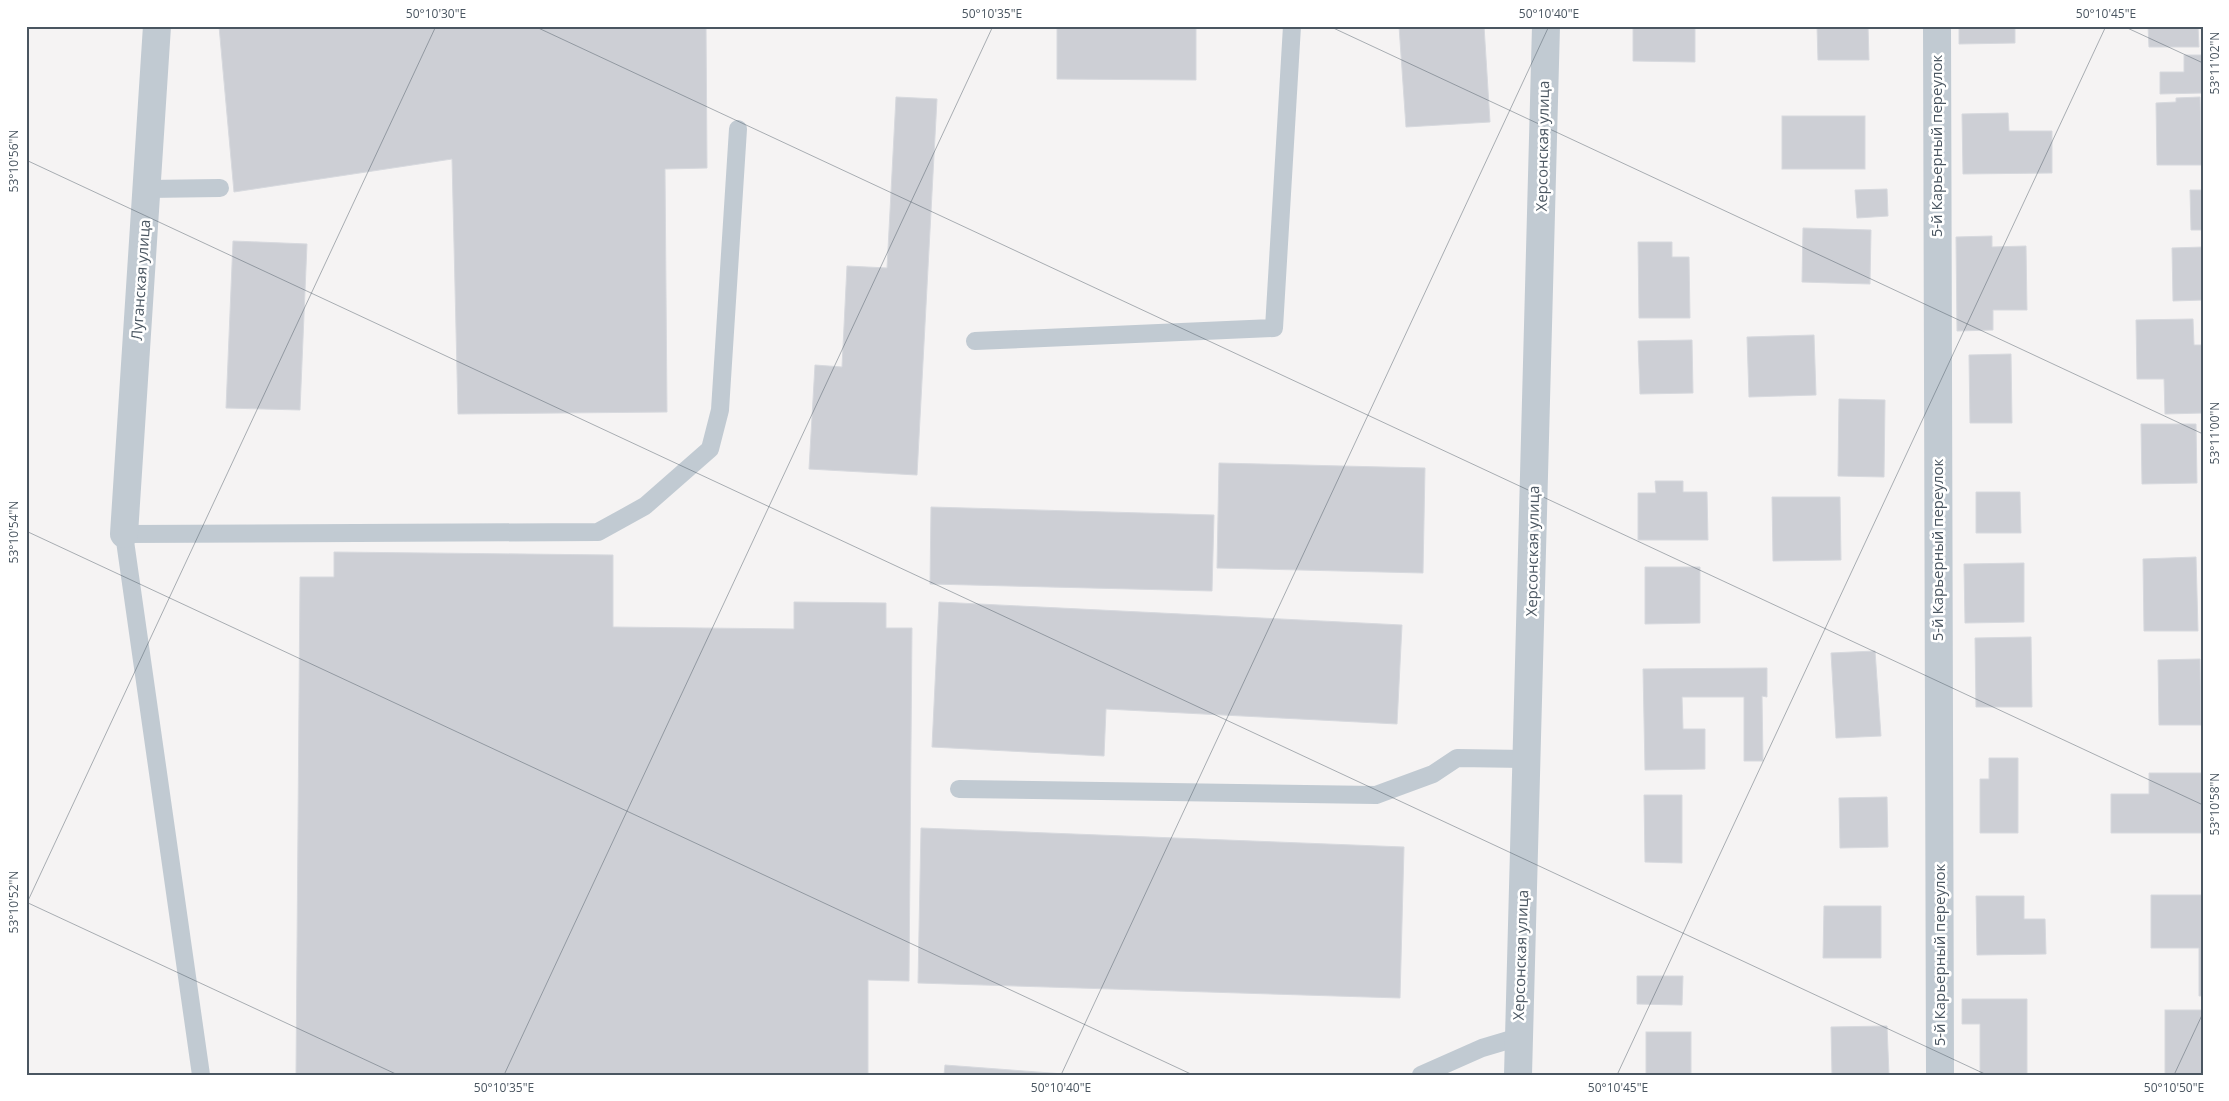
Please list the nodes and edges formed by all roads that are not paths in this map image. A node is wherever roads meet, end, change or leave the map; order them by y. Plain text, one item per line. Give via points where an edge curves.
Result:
1 (157, 26) edge
2 (1292, 26) edge
3 (1546, 26) edge
4 (1937, 26) edge
5 (738, 128) dead end
6 (220, 188) dead end
7 (147, 189) junction
8 (975, 341) dead end
9 (124, 534) junction
10 (1527, 759) junction
11 (959, 789) dead end
12 (1519, 1037) junction
13 (201, 1075) edge
14 (1421, 1075) edge
15 (1518, 1075) edge
16 (1940, 1075) edge

1 - 7 street, Луганская улица
2 - 8 lane via 1274,328
3 - 10 street, Херсонская улица
4 - 16 street, 5-й Карьерный переулок
5 - 9 lane via 720,410 710,449 645,506 598,532
6 - 7 lane
7 - 9 street, Луганская улица
9 - 13 lane
10 - 11 lane via 1458,758 1433,774 1376,795
10 - 12 street, Херсонская улица
12 - 14 lane via 1482,1048
12 - 15 street, Херсонская улица

